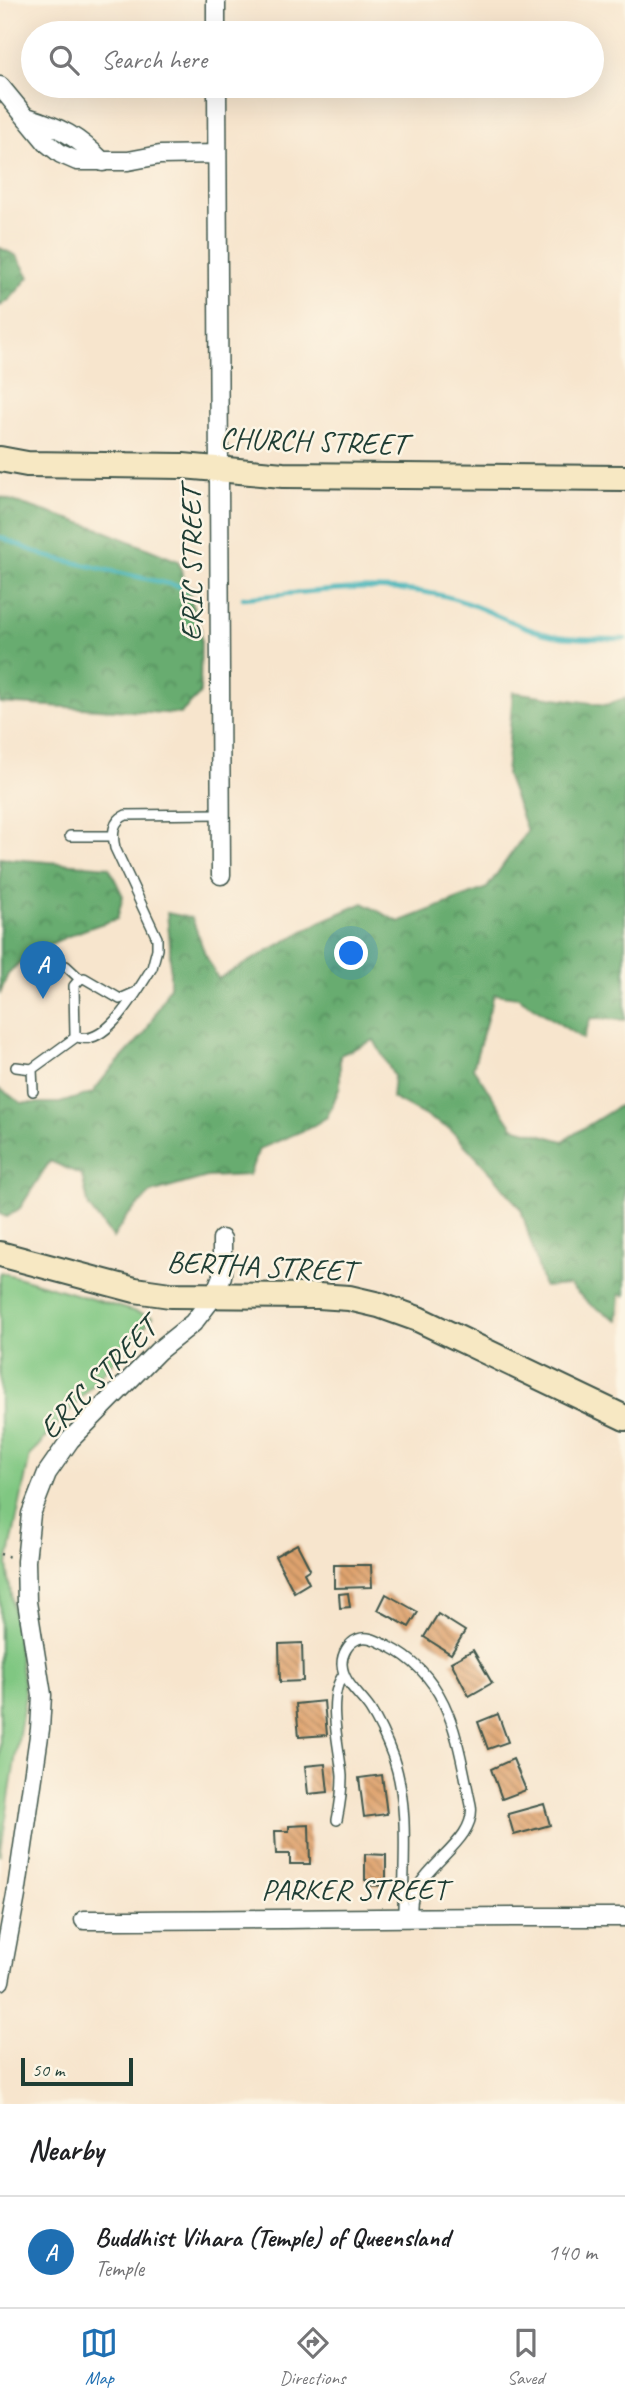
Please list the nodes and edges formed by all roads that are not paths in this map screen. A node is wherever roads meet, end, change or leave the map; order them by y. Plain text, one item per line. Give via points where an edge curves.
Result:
1 (216, 0) edge
2 (216, 21) edge
3 (0, 86) edge
4 (216, 98) edge
5 (217, 154) junction
6 (0, 459) edge
7 (219, 469) junction
8 (625, 478) edge
9 (220, 814) junction
10 (70, 836) dead end
11 (112, 836) junction
12 (221, 875) dead end
13 (51, 964) dead end
14 (80, 979) junction
15 (136, 992) junction
16 (76, 1037) junction
17 (16, 1067) dead end
18 (32, 1069) junction
19 (33, 1091) dead end
20 (222, 1239) dead end
21 (0, 1254) edge
22 (214, 1296) junction
23 (625, 1418) edge
24 (344, 1674) junction
25 (337, 1820) dead end
26 (408, 1916) junction
27 (625, 1917) edge
28 (84, 1920) dead end
29 (0, 1980) edge

1 - 2 street
3 - 5 street via 27,117 72,134 103,162
4 - 5 street, ERIC STREET
5 - 7 street, ERIC STREET
6 - 7 street, CHURCH STREET via 27,464
7 - 8 street, CHURCH STREET via 283,475
7 - 9 street, ERIC STREET
9 - 11 lane via 126,815 116,822
9 - 12 street, ERIC STREET
10 - 11 lane
11 - 15 lane via 157,938 152,968
13 - 14 lane via 65,966
14 - 15 lane via 120,999
14 - 16 lane via 74,986
15 - 16 lane via 100,1035 89,1040
16 - 18 lane
17 - 18 lane
18 - 19 lane
20 - 22 street, ERIC STREET via 222,1276
21 - 22 street, BERTHA STREET via 135,1290
22 - 23 street, BERTHA STREET via 318,1296 379,1305 418,1319
22 - 29 street, ERIC STREET via 192,1323 70,1440 47,1473 31,1514 27,1602 42,1695 40,1729
24 - 25 lane via 334,1698 342,1781
24 - 26 lane via 372,1712 398,1778
24 - 26 lane via 344,1653 354,1640 368,1637 394,1649 413,1661 436,1687 454,1733 471,1820 417,1889
26 - 27 street, PARKER STREET
26 - 28 street, PARKER STREET

